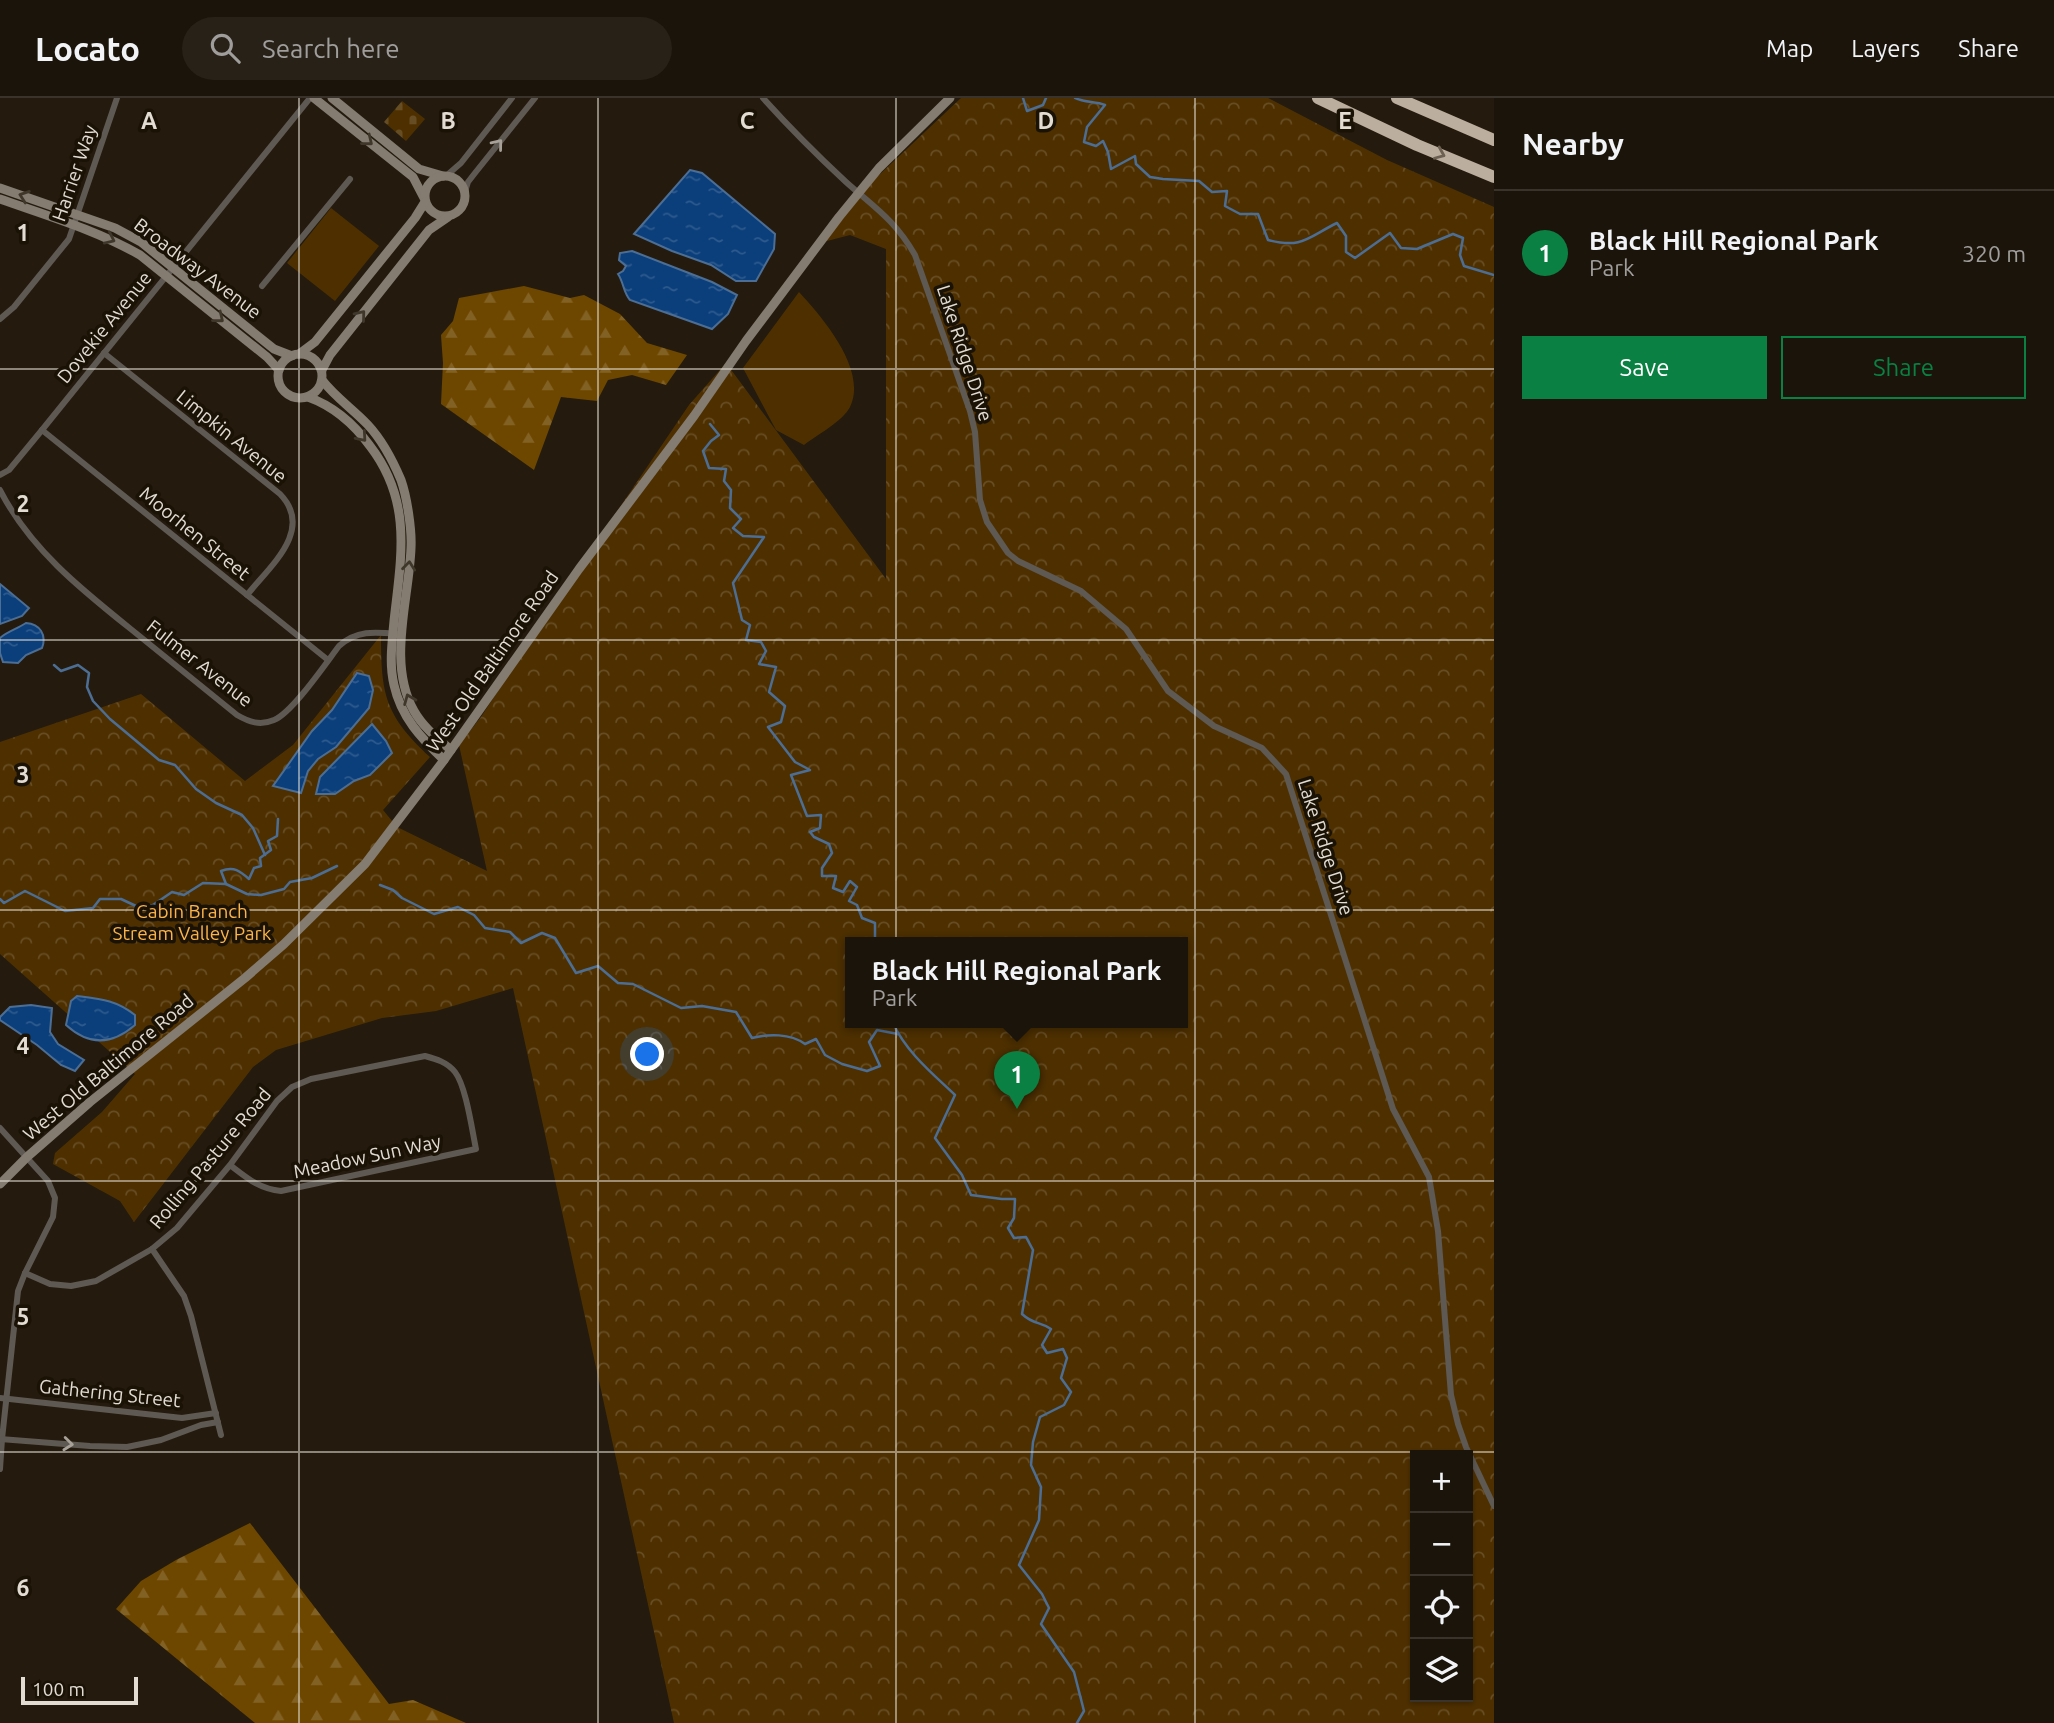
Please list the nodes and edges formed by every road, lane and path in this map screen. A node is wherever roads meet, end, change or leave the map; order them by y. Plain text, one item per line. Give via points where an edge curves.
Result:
1 (117, 98) edge
2 (312, 98) edge
3 (331, 98) edge
4 (512, 98) edge
5 (535, 98) edge
6 (763, 98) edge
7 (950, 98) edge
8 (1318, 98) edge
9 (1397, 98) edge
10 (1494, 140) edge
11 (445, 176) junction
12 (1494, 177) edge
13 (350, 179) dead end
14 (0, 188) edge
15 (465, 192) junction
16 (859, 192) junction
17 (0, 199) edge
18 (424, 200) junction
19 (448, 217) junction
20 (75, 219) junction
21 (173, 267) junction
22 (166, 276) junction
23 (262, 286) dead end
24 (0, 319) edge
25 (104, 352) junction
26 (296, 355) junction
27 (279, 370) junction
28 (322, 375) junction
29 (308, 397) junction
30 (42, 430) junction
31 (0, 475) edge
32 (0, 490) edge
33 (247, 595) junction
34 (398, 634) junction
35 (328, 660) junction
36 (451, 750) junction
37 (444, 760) junction
38 (0, 1128) edge
39 (475, 1149) joint
40 (27, 1157) junction
41 (230, 1165) junction
42 (0, 1184) edge
43 (152, 1249) junction
44 (25, 1273) junction
45 (3, 1398) edge
46 (216, 1413) junction
47 (218, 1422) junction
48 (222, 1435) dead end
49 (1, 1439) edge
50 (0, 1469) edge
51 (1494, 1506) edge

1 - 20 street, Harrier Way
2 -> 18 street via 413,177
2 - 21 street, Dovekie Avenue
3 - 11 street via 419,169
4 - 11 street via 461,163
15 -> 5 street via 468,182
6 - 16 street, Lake Ridge Drive
7 - 16 street, West Old Baltimore Road
8 -> 12 highway
9 - 10 highway
11 - 15 street via 458,181
11 - 18 street via 431,181
13 - 23 street
20 -> 14 street, Broadway Avenue
15 - 19 street via 462,208
16 - 36 street, West Old Baltimore Road via 579,569
16 - 51 street, Lake Ridge Drive via 905,237 920,265 970,411 980,499 1000,543 1018,561 1081,591 1126,629 1168,691 1214,726 1262,748 1286,775 1392,1109 1429,1177 1438,1231 1451,1395 1466,1447
17 - 20 street, Broadway Avenue
18 - 19 street via 431,212
18 - 26 street via 415,218 315,342
28 -> 19 street via 324,363 429,230
20 - 21 street, Broadway Avenue via 115,228
20 -> 22 street, Broadway Avenue via 140,255
20 - 24 street, Harrier Way via 69,239
21 - 22 street, Dovekie Avenue
21 - 26 street, Broadway Avenue via 274,349
22 - 25 street, Dovekie Avenue
22 -> 27 street, Broadway Avenue
25 - 30 street, Dovekie Avenue
25 - 33 street, Limpkin Avenue via 290,506 294,521 290,541
26 - 27 street via 286,359
26 - 28 street via 316,361
27 - 29 street via 282,389 295,397
28 - 29 street
34 -> 28 street via 412,546 401,481 369,426 334,395
29 -> 34 street via 326,404 361,435 390,478 402,541
30 - 31 street, Dovekie Avenue
30 - 33 street, Moorhen Street
32 - 35 street, Fulmer Avenue via 20,523 58,567 248,721 275,720
33 - 35 street, Moorhen Street
34 - 35 street, Fulmer Avenue via 356,634
36 -> 34 street via 420,720 409,700
34 - 37 street via 391,674 400,704 419,736
36 - 37 street, West Old Baltimore Road
37 - 40 street, West Old Baltimore Road via 365,864 284,944
38 - 40 street
39 - 41 street, Meadow Sun Way via 281,1191 255,1184
39 - 41 street, Rolling Pasture Road via 462,1084 438,1059 425,1056 292,1087
40 - 42 street, West Old Baltimore Road
40 - 44 street via 48,1181 55,1199 53,1217
41 - 43 street, Rolling Pasture Road via 177,1228
43 - 44 street, Rolling Pasture Road via 96,1281 71,1286 50,1284
43 - 46 street, Rolling Pasture Road via 184,1296
44 - 45 street via 18,1292
45 - 46 street, Gathering Street via 182,1418
45 - 49 street
46 - 47 street, Rolling Pasture Road
47 - 48 street, Rolling Pasture Road
49 -> 47 street, Gathering Street via 127,1447
49 - 50 street

